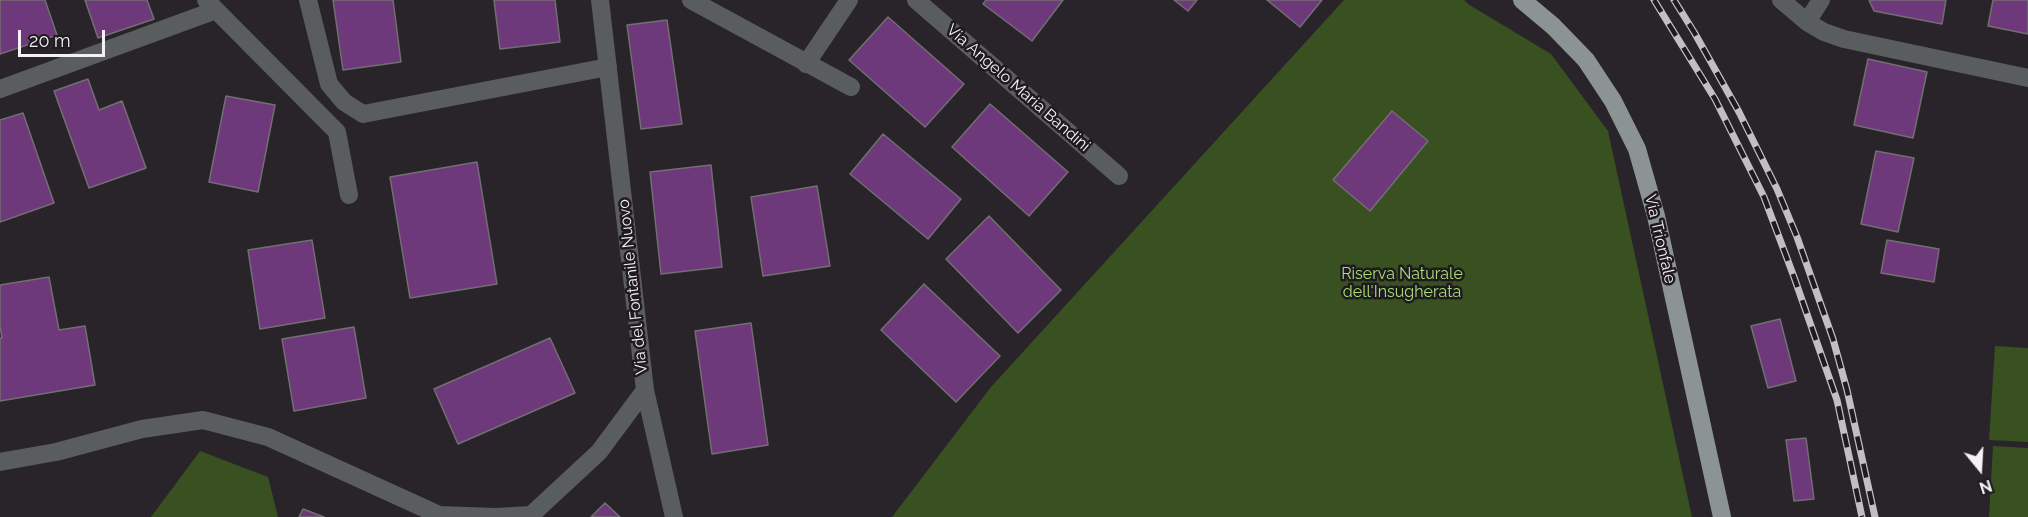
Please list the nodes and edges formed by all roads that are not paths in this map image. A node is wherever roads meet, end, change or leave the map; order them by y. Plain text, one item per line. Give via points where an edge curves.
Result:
1 (308, 0) edge
2 (600, 0) edge
3 (692, 0) edge
4 (849, 0) edge
5 (916, 0) edge
6 (1522, 0) edge
7 (1781, 0) edge
8 (1821, 0) edge
9 (212, 5) edge
10 (1807, 22) junction
11 (806, 64) junction
12 (608, 67) junction
13 (2028, 78) edge
14 (851, 87) dead end
15 (0, 89) edge
16 (1119, 176) dead end
17 (349, 195) dead end
18 (645, 390) junction
19 (0, 462) edge
20 (530, 516) edge
21 (674, 517) edge
22 (1722, 517) edge

1 - 12 street via 329,84 344,102 363,114
2 - 12 street, Via del Fontanile Nuovo
3 - 11 street
4 - 11 street
5 - 16 street, Via Angelo Maria Bandini
6 - 22 main road, Via Trionfale via 1586,60 1613,101 1637,150 1654,208
7 - 10 street
8 - 10 street
9 - 15 street
9 - 17 street via 337,132
10 - 13 street via 1844,39
11 - 14 street
12 - 18 street, Via del Fontanile Nuovo
18 - 20 street, Via del Fontanile Nuovo via 599,452
18 - 21 street
19 - 20 street, Via del Fontanile Nuovo via 142,429 203,420 268,437 439,515

